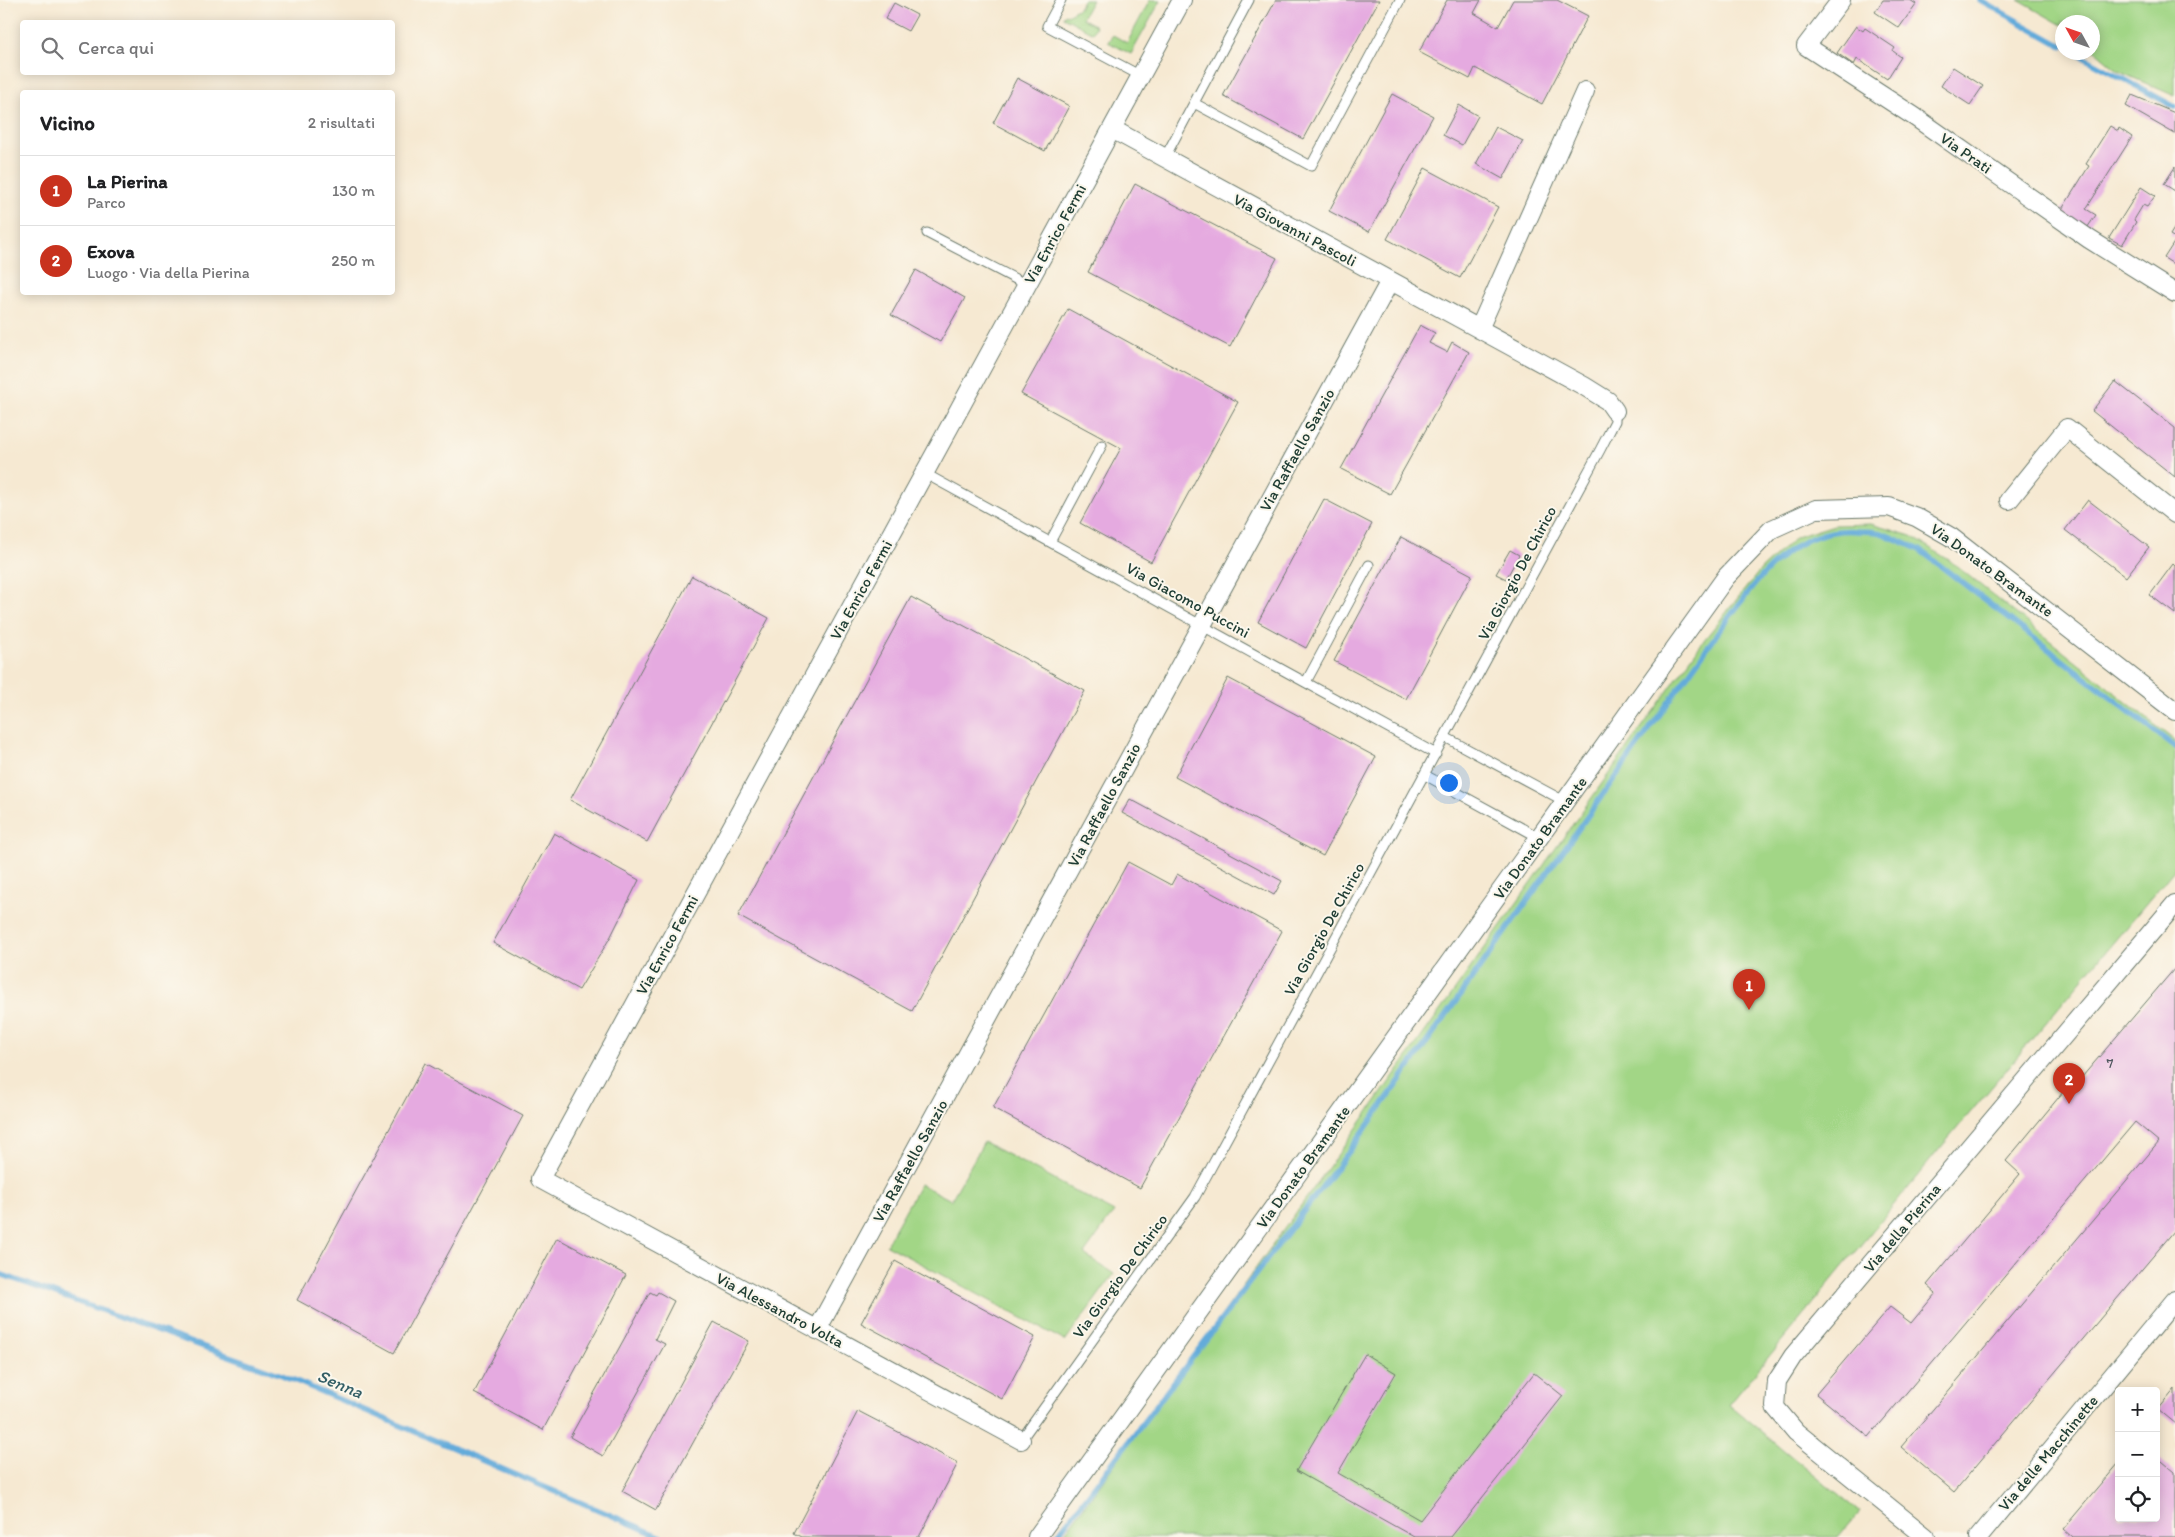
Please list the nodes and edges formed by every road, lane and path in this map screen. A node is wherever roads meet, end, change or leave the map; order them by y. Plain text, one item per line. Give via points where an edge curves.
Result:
1 (1061, 0) edge
2 (1182, 0) edge
3 (1249, 0) edge
4 (1400, 0) edge
5 (1841, 0) edge
6 (1141, 76) junction
7 (1585, 91) dead end
8 (1194, 103) junction
9 (1112, 130) junction
10 (1164, 159) junction
11 (927, 233) dead end
12 (1390, 281) junction
13 (1027, 285) junction
14 (2175, 293) edge
15 (1479, 329) junction
16 (1615, 411) joint
17 (1102, 445) dead end
18 (924, 473) junction
19 (2009, 500) dead end
20 (2175, 514) edge
21 (1050, 542) junction
22 (1369, 565) dead end
23 (1201, 625) junction
24 (1306, 682) junction
25 (2175, 711) edge
26 (1446, 737) junction
27 (1436, 754) junction
28 (1425, 775) junction
29 (1566, 802) junction
30 (1540, 838) junction
31 (2175, 904) edge
32 (540, 1179) joint
33 (2175, 1300) edge
34 (817, 1330) junction
35 (1021, 1440) joint
36 (1037, 1537) edge
37 (1926, 1537) edge
38 (1979, 1537) edge

1 - 6 lane via 1047,26
2 - 6 street, Via Enrico Fermi
3 - 8 lane
4 - 8 lane via 1311,166
5 - 14 street, Via Prati via 1806,46 1915,117 2089,239
6 - 9 street, Via Enrico Fermi
7 - 15 street
8 - 10 lane
9 - 10 street, Via Giovanni Pascoli
9 - 13 street, Via Enrico Fermi
10 - 12 street, Via Giovanni Pascoli
11 - 13 lane
12 - 15 street, Via Giovanni Pascoli
12 - 23 street, Via Raffaello Sanzio
13 - 18 street, Via Enrico Fermi
15 - 16 street, Via Giovanni Pascoli via 1584,386 1608,402
16 - 26 lane, Via Giorgio De Chirico via 1615,421
17 - 21 lane
18 - 21 lane, Via Giacomo Puccini
18 - 32 street, Via Enrico Fermi
19 - 20 street via 2067,428
21 - 23 lane, Via Giacomo Puccini
22 - 24 lane
23 - 24 lane, Via Giacomo Puccini
23 - 34 street, Via Raffaello Sanzio
24 - 27 lane, Via Giacomo Puccini
25 - 29 street, Via Donato Bramante via 1951,537 1916,517 1889,507 1816,509 1772,529 1726,577
26 - 27 lane, Via Giorgio De Chirico
26 - 29 lane
27 - 28 lane, Via Giorgio De Chirico
28 - 30 lane
28 - 35 lane, Via Giorgio De Chirico via 1195,1197
29 - 30 street, Via Donato Bramante
30 - 36 street, Via Donato Bramante
31 - 37 street, Via della Pierina via 1793,1356 1778,1380 1775,1407 1796,1432
32 - 34 street, Via Alessandro Volta
33 - 38 street, Via delle Macchinette
34 - 35 street, Via Alessandro Volta

